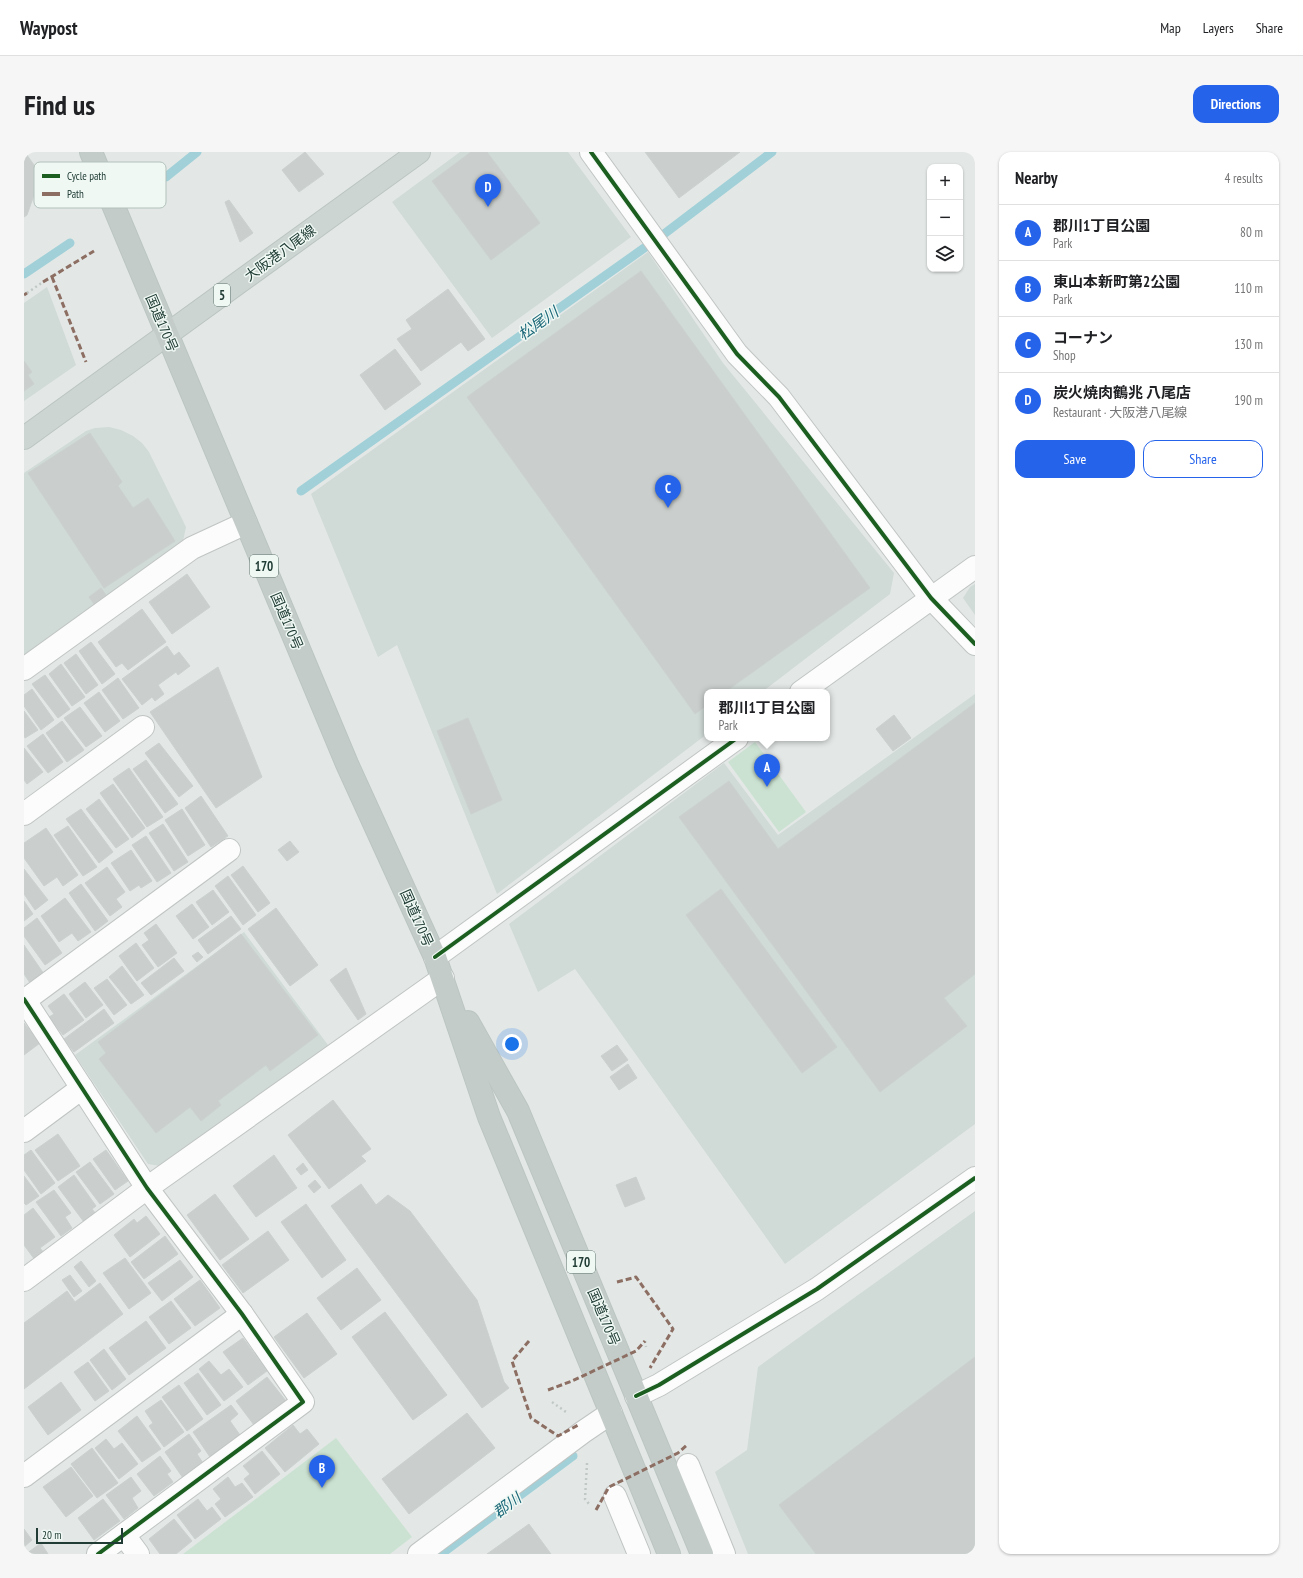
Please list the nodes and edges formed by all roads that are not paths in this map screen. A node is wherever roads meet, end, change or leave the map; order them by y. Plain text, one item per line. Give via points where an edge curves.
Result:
1 (91, 152) edge
2 (418, 152) edge
3 (590, 152) edge
4 (95, 162) edge
5 (114, 208) edge
6 (167, 335) junction
7 (24, 438) edge
8 (246, 523) junction
9 (975, 567) edge
10 (931, 598) junction
11 (975, 644) edge
12 (24, 669) edge
13 (805, 689) edge
14 (143, 727) dead end
15 (733, 741) edge
16 (24, 814) edge
17 (229, 850) dead end
18 (434, 957) junction
19 (442, 978) junction
20 (24, 1000) edge
21 (82, 1088) junction
22 (24, 1131) edge
23 (975, 1178) edge
24 (147, 1188) junction
25 (24, 1280) edge
26 (242, 1314) junction
27 (636, 1396) junction
28 (611, 1413) junction
29 (688, 1465) dead end
30 (24, 1476) edge
31 (615, 1496) dead end
32 (124, 1535) junction
33 (98, 1554) edge
34 (138, 1554) edge
35 (419, 1554) edge
36 (638, 1554) edge
37 (669, 1554) edge
38 (702, 1554) edge
39 (724, 1554) edge

1 - 4 highway, 国道170号 / 170
2 - 6 main road, 大阪港八尾線 / 5
3 - 10 street via 737,354 779,397
5 - 6 highway, 国道170号 / 170
6 - 7 main road, 大阪港八尾線 / 5
6 - 8 highway, 国道170号 / 170
8 - 12 street via 192,548
8 - 18 highway, 国道170号 / 170 via 347,764
9 - 10 street
10 - 11 street
10 - 13 street
14 - 16 street
15 - 18 street
17 - 20 street
18 - 19 highway, 国道170号 / 170
19 - 24 street
19 - 27 highway, 国道170号 / 170 via 518,1111
19 - 28 highway, 国道170号 / 170 via 489,1116
20 - 21 street
21 - 22 street
21 - 24 street
23 - 27 street via 817,1289 660,1385
24 - 25 street
24 - 26 street
26 - 30 street
26 - 32 street via 303,1402
27 - 38 highway, 国道170号 / 170
28 - 35 street
28 - 37 highway, 国道170号 / 170
29 - 39 street
31 - 36 street
32 - 33 street
32 - 34 street

